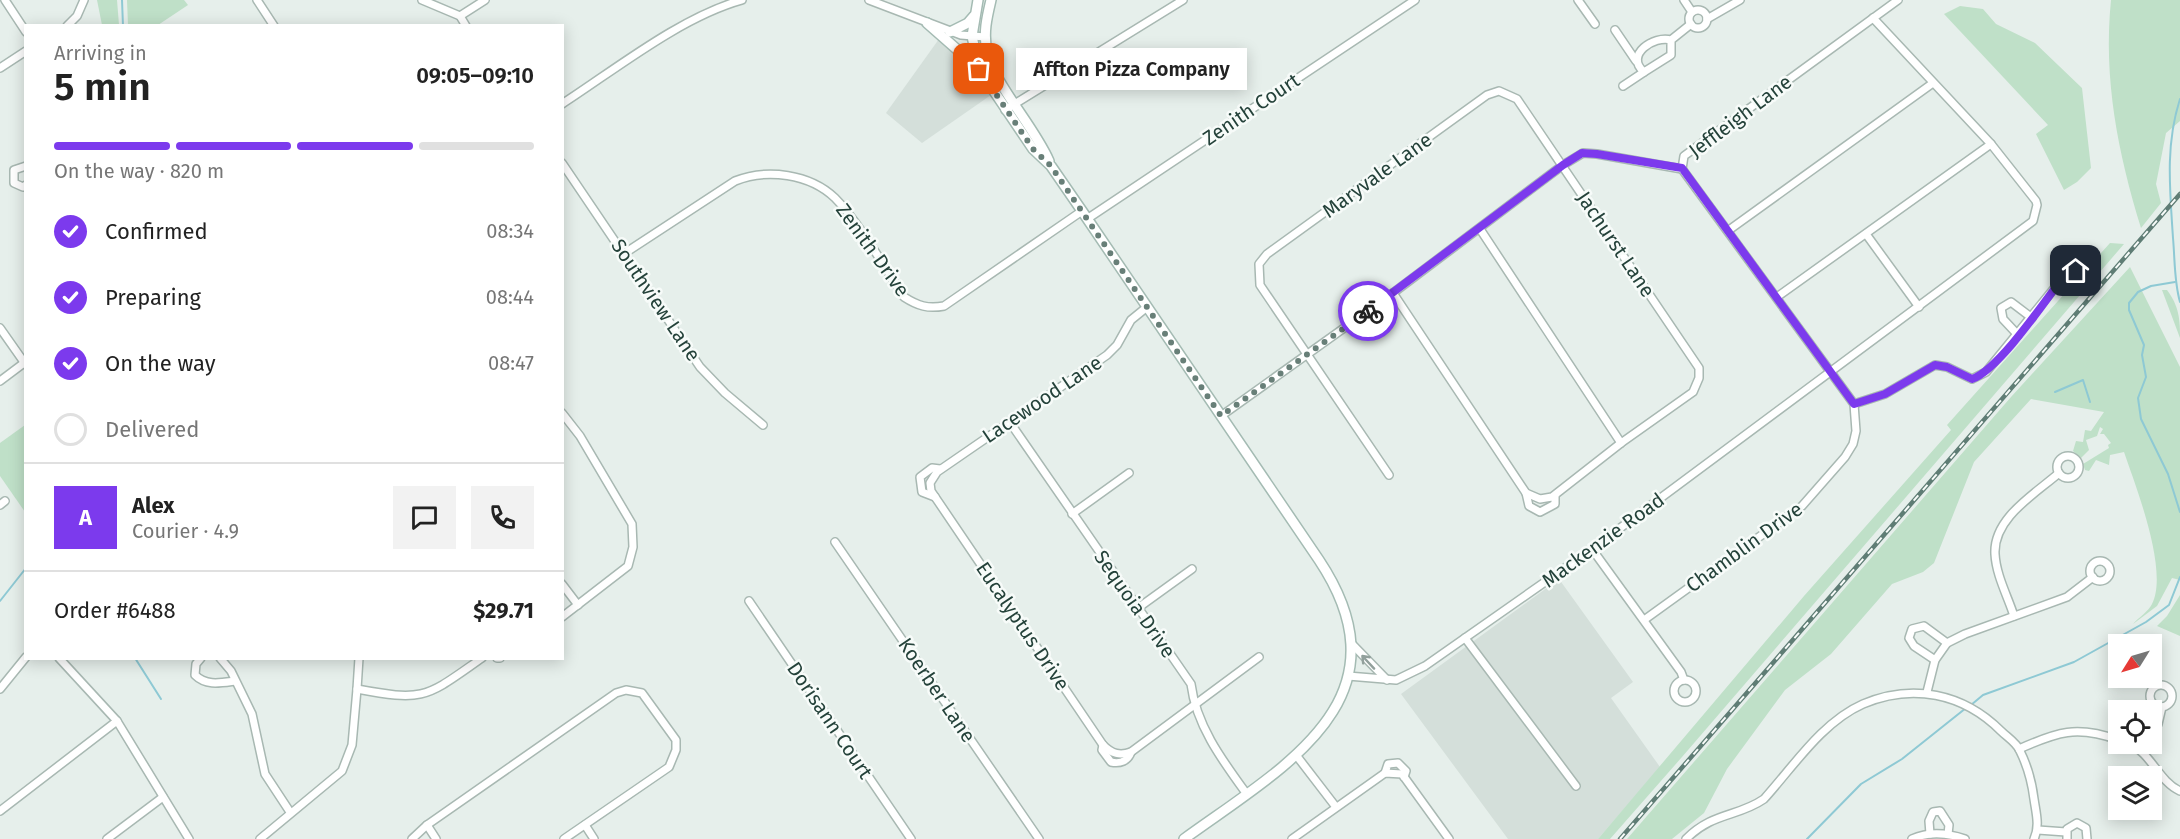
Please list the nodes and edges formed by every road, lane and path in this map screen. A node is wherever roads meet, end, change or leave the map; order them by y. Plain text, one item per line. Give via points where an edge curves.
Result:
1 (5, 0) edge
2 (84, 0) edge
3 (257, 0) edge
4 (422, 0) edge
5 (484, 0) edge
6 (742, 0) edge
7 (869, 0) edge
8 (978, 0) edge
9 (991, 0) edge
10 (1183, 0) edge
11 (1415, 0) edge
12 (1578, 0) edge
13 (1684, 0) edge
14 (1740, 0) edge
15 (1898, 0) edge
16 (1692, 12) junction
17 (460, 16) junction
18 (974, 16) junction
19 (1873, 18) junction
20 (1707, 19) junction
21 (927, 22) junction
22 (69, 24) edge
23 (273, 24) edge
24 (465, 24) edge
25 (1595, 24) dead end
26 (1691, 24) junction
27 (24, 29) edge
28 (1615, 30) dead end
29 (950, 32) junction
30 (972, 36) junction
31 (985, 37) junction
32 (1671, 40) junction
33 (24, 52) edge
34 (1636, 61) junction
35 (0, 68) edge
36 (979, 69) junction
37 (1644, 72) junction
38 (1933, 83) junction
39 (1623, 86) dead end
40 (1499, 91) joint
41 (564, 103) edge
42 (1016, 104) junction
43 (1005, 110) junction
44 (1991, 144) junction
45 (1563, 165) junction
46 (564, 166) edge
47 (1051, 166) junction
48 (24, 167) edge
49 (1682, 168) junction
50 (24, 186) edge
51 (1085, 215) junction
52 (1480, 229) junction
53 (1729, 230) junction
54 (1866, 234) junction
55 (625, 253) junction
56 (2061, 280) dead end
57 (1394, 293) junction
58 (1777, 297) junction
59 (1147, 307) junction
60 (1918, 307) junction
61 (2032, 318) junction
62 (0, 328) edge
63 (2018, 335) junction
64 (1308, 354) junction
65 (24, 363) edge
66 (24, 365) edge
67 (1831, 372) junction
68 (0, 381) edge
69 (1854, 404) junction
70 (564, 416) edge
71 (1221, 416) junction
72 (1009, 421) junction
73 (764, 425) dead end
74 (1621, 443) junction
75 (940, 469) junction
76 (1129, 472) dead end
77 (2059, 473) dead end
78 (1389, 475) dead end
79 (930, 483) joint
80 (1526, 493) junction
81 (1554, 496) junction
82 (934, 497) junction
83 (1072, 514) junction
84 (835, 542) dead end
85 (1592, 549) junction
86 (1192, 569) dead end
87 (2093, 577) dead end
88 (564, 587) edge
89 (749, 602) dead end
90 (578, 605) junction
91 (1138, 608) junction
92 (564, 615) edge
93 (2014, 616) junction
94 (1644, 620) junction
95 (1465, 639) junction
96 (1351, 643) junction
97 (1947, 644) junction
98 (1259, 657) dead end
99 (24, 659) edge
100 (61, 660) edge
101 (199, 660) edge
102 (222, 660) edge
103 (359, 660) edge
104 (479, 660) edge
105 (1935, 660) junction
106 (1348, 676) junction
107 (1387, 680) junction
108 (1684, 680) dead end
109 (235, 681) dead end
110 (357, 688) junction
111 (0, 689) edge
112 (1927, 692) junction
113 (1194, 706) junction
114 (117, 721) junction
115 (2108, 736) edge
116 (1103, 745) junction
117 (2019, 748) junction
118 (1131, 752) junction
119 (2145, 754) edge
120 (1296, 755) junction
121 (1576, 786) dead end
122 (2180, 791) edge
123 (1246, 793) junction
124 (163, 797) junction
125 (1336, 807) junction
126 (0, 811) edge
127 (290, 812) junction
128 (427, 825) junction
129 (585, 825) junction
130 (2038, 830) junction
131 (1930, 834) junction
132 (1948, 834) junction
133 (2067, 836) edge
134 (107, 839) edge
135 (189, 839) edge
136 (260, 839) edge
137 (412, 839) edge
138 (436, 839) edge
139 (564, 839) edge
140 (594, 839) edge
141 (910, 839) edge
142 (1039, 839) edge
143 (1184, 839) edge
144 (1292, 839) edge
145 (1449, 839) edge
146 (1686, 839) edge
147 (1912, 839) edge
148 (1965, 839) edge
149 (2034, 839) edge
150 (2086, 839) edge

1 - 27 street
2 - 22 street via 78,16
3 - 23 street
4 - 17 street
5 - 17 street
6 - 41 street via 688,23
7 - 21 street
8 - 18 main road
9 - 31 main road
10 - 42 street
11 - 51 street, Zenith Court
12 - 25 street
13 - 16 street
14 - 20 street
15 - 19 street, Jeffleigh Lane
16 - 20 street via 1701,10
16 - 26 street
17 - 24 street
18 - 29 main road
18 - 30 main road
19 - 38 street
19 - 49 street, Jeffleigh Lane via 1684,156
20 - 26 street via 1702,27
21 - 29 street
21 - 36 main road
26 - 32 street
28 - 34 street
29 - 30 street
30 - 31 street
30 - 36 main road
31 - 42 main road via 991,64
32 - 34 street via 1657,39 1638,52
32 - 37 street via 1671,56
33 - 35 street
34 - 37 street
36 - 43 main road
37 - 39 street
38 - 44 street
38 - 53 street
40 - 45 street, Jachurst Lane via 1517,99
40 - 64 street, Maryvale Lane via 1487,95 1267,254 1259,264 1260,285
42 - 43 street
42 - 47 main road
43 - 47 main road via 1033,149
44 - 54 street
44 - 60 street, Mackenzie Road via 2036,201 2033,221
45 - 49 street, Jeffleigh Lane via 1582,153
45 - 52 street, Jeffleigh Lane
45 - 74 street, Jachurst Lane via 1699,368 1693,392
46 - 55 street, Southview Lane
47 - 51 main road
48 - 50 street via 14,170 12,176 14,183
49 - 53 street
51 - 55 street, Zenith Drive via 944,306 935,308 921,307 904,297 833,196 791,176 750,175
51 - 59 main road
52 - 57 street, Jeffleigh Lane
52 - 74 street
53 - 58 street
54 - 58 street
54 - 60 street
55 - 73 street, Southview Lane via 700,367
56 - 61 street
57 - 64 street, Jeffleigh Lane
57 - 80 street
58 - 67 street
59 - 71 main road
59 - 72 street, Lacewood Lane via 1131,320 1114,350
60 - 67 street, Mackenzie Road
61 - 63 street
61 - 63 street via 2011,302 2001,308 2003,319
62 - 65 street
63 - 69 street via 1986,372 1972,379 1935,365 1885,394
64 - 71 street, Jeffleigh Lane
64 - 78 street
66 - 68 street
67 - 69 street
67 - 85 street, Mackenzie Road
69 - 94 street, Chamblin Drive via 1853,444 1802,506
70 - 90 street via 580,436 632,524 633,547 628,566
71 - 96 main road via 1335,585
72 - 75 street, Lacewood Lane
72 - 83 street, Sequoia Drive
74 - 81 street
75 - 79 street, Lacewood Lane
75 - 82 street, Eucalyptus Drive via 932,468 920,477 922,492
76 - 83 street
77 - 93 street via 2008,517 1997,536 1997,564
79 - 82 street, Eucalyptus Drive
80 - 81 street via 1540,500
80 - 81 street via 1528,506 1540,512 1555,504
82 - 116 street, Eucalyptus Drive
83 - 91 street, Sequoia Drive
84 - 142 street, Koerber Lane
85 - 94 street
85 - 95 street, Mackenzie Road
86 - 91 street
87 - 93 street via 2067,597
88 - 90 street
89 - 141 street, Dorisann Court
90 - 92 street
91 - 113 street, Sequoia Drive via 1191,684
93 - 97 street
94 - 108 street
95 - 107 street, Mackenzie Road via 1410,675
95 - 121 street
96 - 106 main road
107 -> 96 street
97 - 105 street
97 - 105 street via 1924,626 1912,629 1909,638 1914,646
98 - 113 street
99 - 111 street
100 - 114 street
101 - 109 street via 195,675 200,680
102 - 127 street via 252,714 265,774
103 - 110 street
104 - 110 street via 435,691 412,697
105 - 112 street
106 - 107 street, Mackenzie Road
106 - 120 main road via 1327,724
110 - 127 street via 352,745 342,771
112 - 117 street via 1974,710
112 - 146 street via 1907,692 1862,705 1833,723 1755,806 1719,815
113 - 118 street
113 - 123 street, Sequoia Drive
114 - 124 street
114 - 126 street
115 - 117 street via 2056,733
116 - 118 street, Eucalyptus Drive via 1113,753
116 - 118 street via 1102,750 1111,762 1125,760
117 - 130 street via 2033,786
119 - 122 street via 2170,787
120 - 123 main road
120 - 125 street
123 - 143 main road
124 - 134 street
124 - 135 street
125 - 144 street
125 - 145 street via 1389,772 1404,777
127 - 136 street
128 - 129 street via 616,693 635,690 647,697 676,741 676,750 669,767
128 - 137 street
128 - 138 street
129 - 139 street
129 - 140 street
130 - 133 street
130 - 149 street
131 - 132 street
131 - 132 street via 1933,812 1940,812 1949,825
131 - 147 street
132 - 148 street
133 - 150 street via 2073,824 2080,824 2087,832

